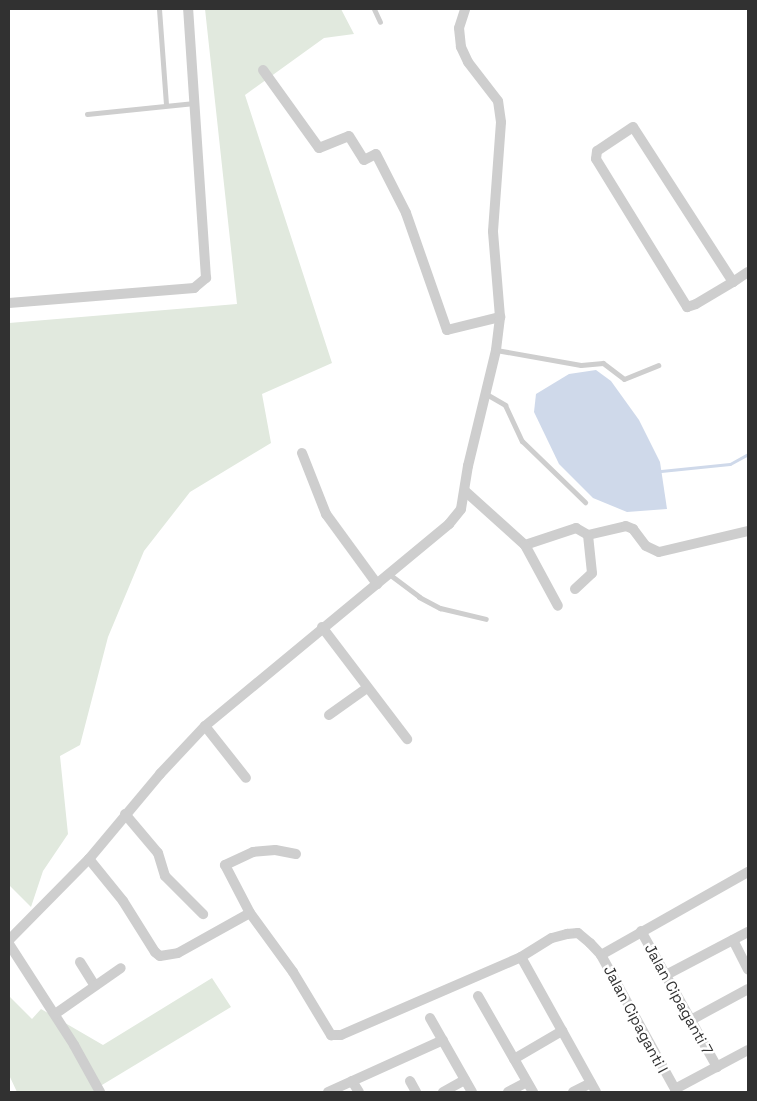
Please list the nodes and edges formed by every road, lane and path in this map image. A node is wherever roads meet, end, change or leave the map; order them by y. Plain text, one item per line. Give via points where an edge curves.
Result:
1 (159, 9) edge
2 (188, 9) edge
3 (374, 9) edge
4 (465, 9) edge
5 (380, 22) dead end
6 (263, 70) dead end
7 (194, 103) junction
8 (166, 105) junction
9 (87, 114) dead end
10 (748, 272) edge
11 (733, 282) junction
12 (9, 303) edge
13 (500, 316) junction
14 (496, 350) junction
15 (658, 365) dead end
16 (488, 395) junction
17 (302, 453) dead end
18 (465, 491) junction
19 (584, 502) dead end
20 (748, 531) edge
21 (588, 535) junction
22 (526, 545) junction
23 (389, 574) junction
24 (377, 584) junction
25 (575, 589) dead end
26 (558, 606) dead end
27 (486, 619) dead end
28 (322, 627) junction
29 (368, 688) junction
30 (330, 715) dead end
31 (205, 726) junction
32 (407, 739) dead end
33 (246, 778) dead end
34 (125, 814) junction
35 (296, 854) dead end
36 (89, 859) junction
37 (748, 872) edge
38 (250, 913) junction
39 (203, 914) dead end
40 (641, 931) junction
41 (748, 932) edge
42 (9, 940) edge
43 (733, 940) junction
44 (9, 944) edge
45 (601, 955) junction
46 (521, 957) junction
47 (80, 962) dead end
48 (121, 968) dead end
49 (748, 969) edge
50 (666, 975) junction
51 (96, 986) junction
52 (748, 989) edge
53 (478, 996) dead end
54 (55, 1014) junction
55 (430, 1018) dead end
56 (691, 1020) junction
57 (562, 1031) junction
58 (443, 1040) junction
59 (748, 1050) edge
60 (514, 1059) junction
61 (717, 1067) junction
62 (465, 1080) junction
63 (352, 1081) junction
64 (410, 1081) dead end
65 (527, 1082) junction
66 (593, 1088) edge
67 (100, 1092) edge
68 (328, 1092) edge
69 (359, 1092) edge
70 (416, 1092) edge
71 (443, 1092) edge
72 (472, 1092) edge
73 (508, 1092) edge
74 (533, 1092) edge
75 (573, 1092) edge

1 - 8 lane
2 - 7 street
3 - 5 lane
4 - 13 street via 459,28 463,53 498,101 501,114 492,231
6 - 13 street via 319,148 349,136 364,160 376,154 403,206 447,330
7 - 8 lane
7 - 12 street via 208,271 202,283 194,288
8 - 9 lane
10 - 11 street
11 - 11 street via 632,127 597,151 596,159 683,304 690,307
13 - 14 street
14 - 15 lane via 581,365 603,363 624,379
14 - 16 street
16 - 18 street via 472,447
16 - 19 lane via 505,405 522,441
17 - 24 street via 326,514
18 - 22 street
18 - 23 street via 465,501 456,517
20 - 21 street via 659,552 646,546 633,529 626,526
21 - 22 street via 576,528
21 - 25 street via 592,573
22 - 26 street
23 - 24 street
23 - 27 lane via 440,608
24 - 28 street
28 - 29 street
28 - 31 street
29 - 30 street
29 - 32 street
31 - 33 street
31 - 34 street
34 - 36 street
34 - 39 street via 158,853 165,876
35 - 38 street via 281,850 253,852 225,864
36 - 38 street via 124,901 160,956 178,953
36 - 42 street
37 - 40 street
38 - 46 street via 293,972 331,1034 341,1035
40 - 45 street
40 - 50 street, Jalan Cipaganti 7
41 - 43 street
43 - 49 street
43 - 50 street
44 - 54 street
45 - 46 street via 583,937 574,933 552,938
45 - 61 street, Jalan Cipaganti I via 674,1089
46 - 57 street
47 - 51 street
48 - 51 street
50 - 56 street, Jalan Cipaganti 7
51 - 54 street
52 - 56 street
53 - 60 street
54 - 67 street
55 - 58 street
56 - 61 street, Jalan Cipaganti 7
57 - 60 street
57 - 66 street
58 - 62 street
58 - 63 street
59 - 61 street, Jalan Cipaganti I
60 - 65 street
62 - 71 street
62 - 72 street
63 - 68 street
63 - 69 street
64 - 70 street
65 - 73 street
65 - 74 street
66 - 75 street

